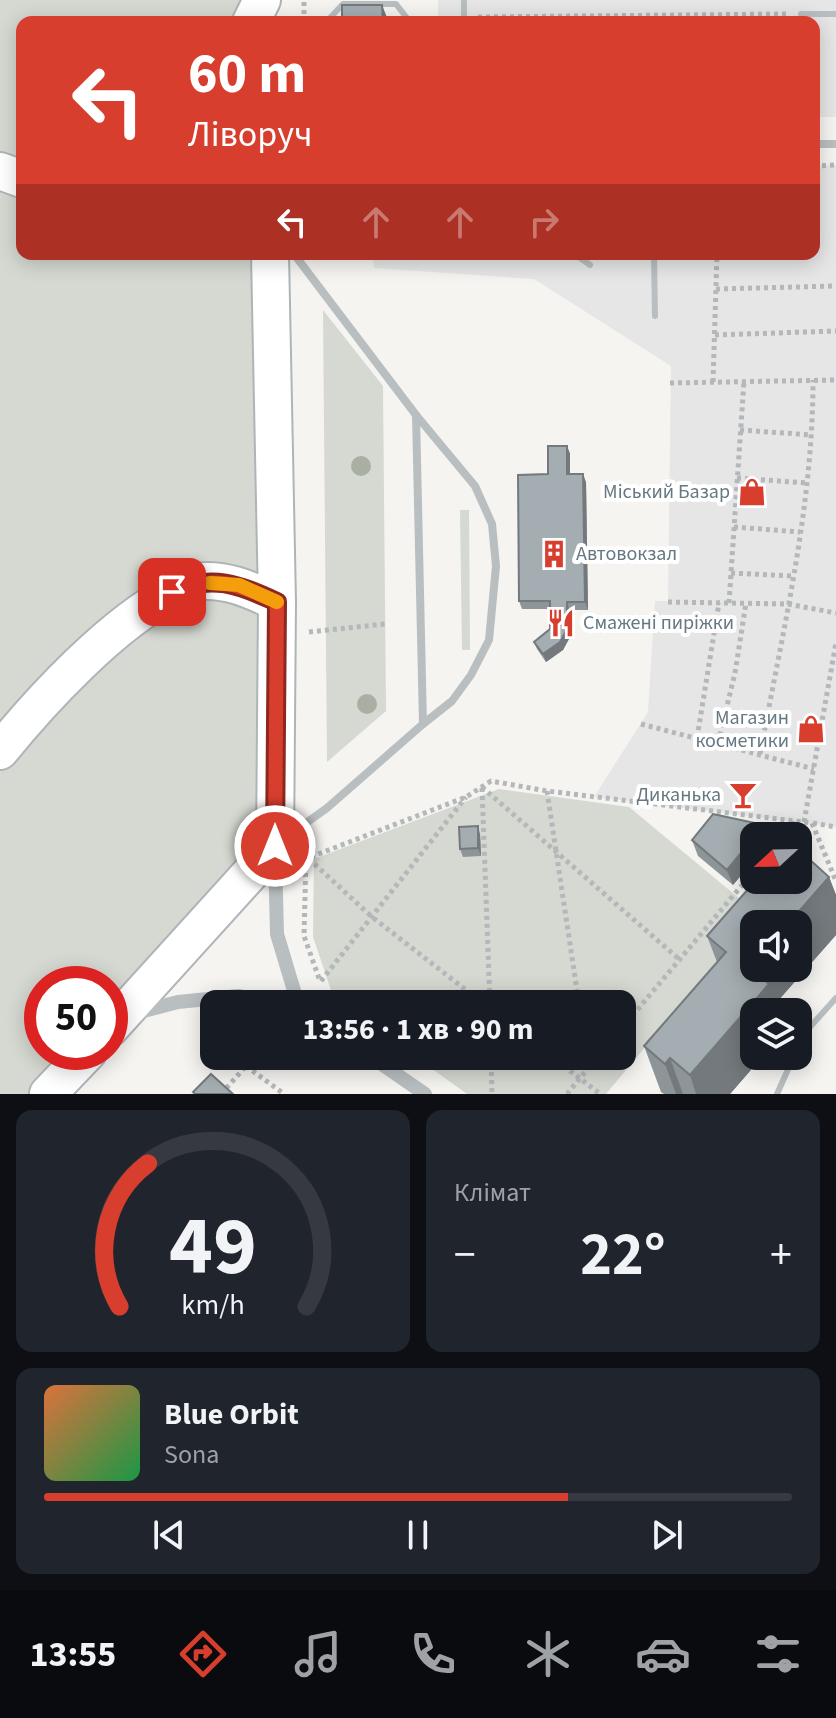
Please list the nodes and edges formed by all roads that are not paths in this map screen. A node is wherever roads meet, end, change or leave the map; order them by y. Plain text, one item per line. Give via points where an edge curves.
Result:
1 (332, 16) edge
2 (405, 16) edge
3 (270, 260) edge
4 (299, 260) edge
5 (583, 260) edge
6 (654, 260) edge
7 (590, 265) dead end
8 (655, 316) dead end
9 (416, 415) junction
10 (277, 602) junction
11 (423, 724) junction
12 (0, 751) edge
13 (275, 846) junction
14 (294, 990) edge
15 (836, 998) edge
16 (200, 1000) edge
17 (128, 1009) edge
18 (128, 1019) edge
19 (812, 1025) edge
20 (69, 1070) edge
21 (390, 1070) edge
22 (789, 1070) edge
23 (45, 1092) edge
24 (780, 1093) edge
25 (425, 1094) edge

1 - 2 lane via 343,4 396,4
3 - 10 main road
4 - 9 street
5 - 7 lane
6 - 8 lane
9 - 11 street
9 - 11 street via 475,486 492,524 496,566 489,640 452,701
10 - 12 main road via 239,585 193,582 152,603 93,653
10 - 13 main road
11 - 13 street
13 - 14 street via 277,934
13 - 17 main road
15 - 19 lane
16 - 18 street
20 - 23 main road
21 - 25 street
22 - 24 lane

